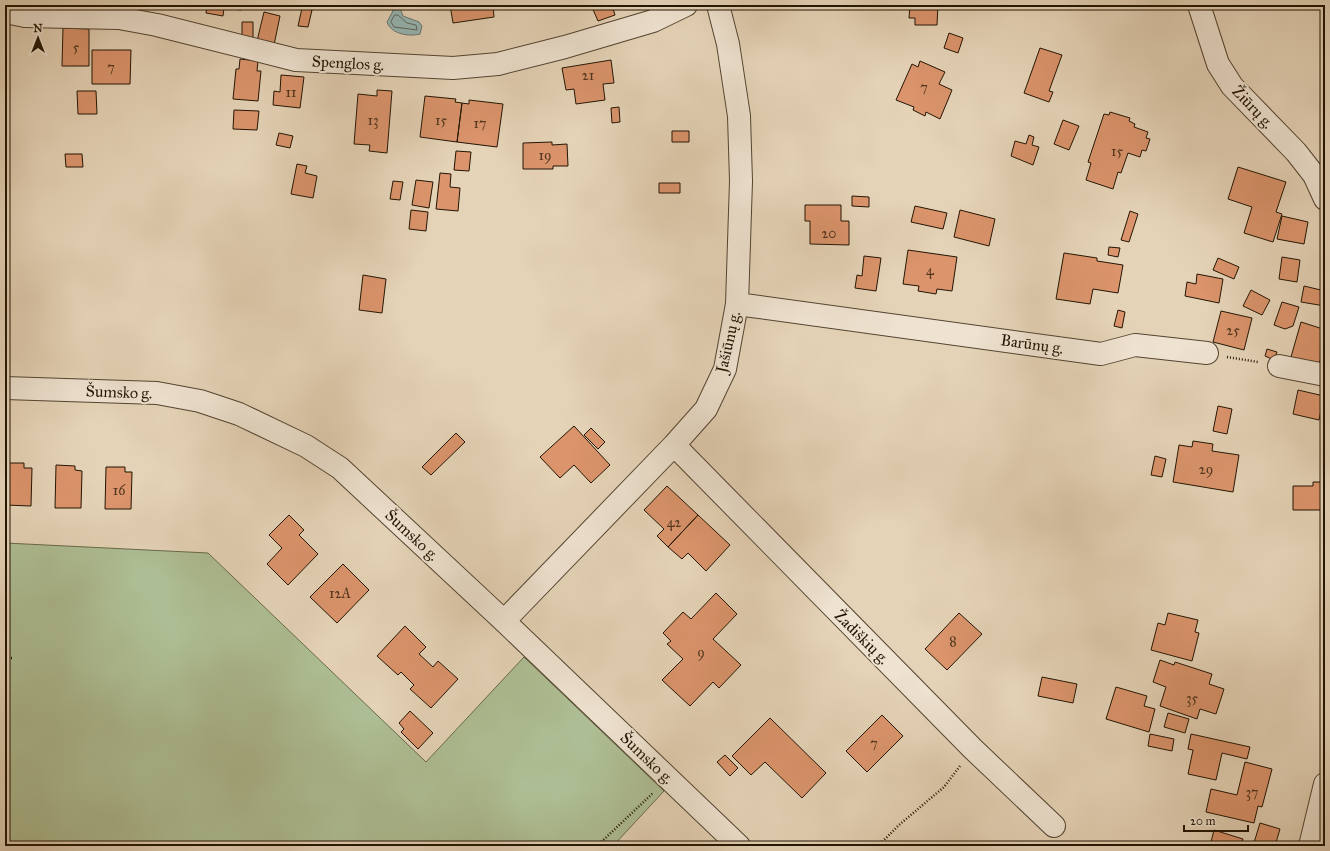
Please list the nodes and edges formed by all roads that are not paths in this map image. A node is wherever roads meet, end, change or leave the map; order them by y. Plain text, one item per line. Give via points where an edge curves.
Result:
1 (686, 5) edge
2 (718, 5) edge
3 (1199, 5) edge
4 (5, 12) edge
5 (1325, 200) edge
6 (737, 304) junction
7 (1207, 353) road end
8 (1279, 366) road end
9 (1325, 375) edge
10 (5, 388) edge
11 (674, 445) junction
12 (504, 621) junction
13 (1325, 784) edge
14 (1054, 826) dead end
15 (739, 846) edge
16 (1310, 846) edge

1 - 4 street, Spenglos g. via 653,21 565,47 498,64 453,68 296,60 158,25 119,18 25,16
2 - 6 street, Jašiūnų g. via 728,44 739,116 741,181
3 - 5 street, Žiūrų g. via 1218,64 1232,86 1296,152 1314,175
6 - 7 street, Barūnų g. via 1101,354 1135,345
6 - 11 street, Jašiūnų g. via 725,369 706,409
8 - 9 street
10 - 12 street, Šumsko g. via 157,393 200,401 280,432 340,468
11 - 12 street, Jašiūnų g.
11 - 14 street, Žadiškių g. via 973,749
12 - 15 street, Šumsko g.
13 - 16 street

